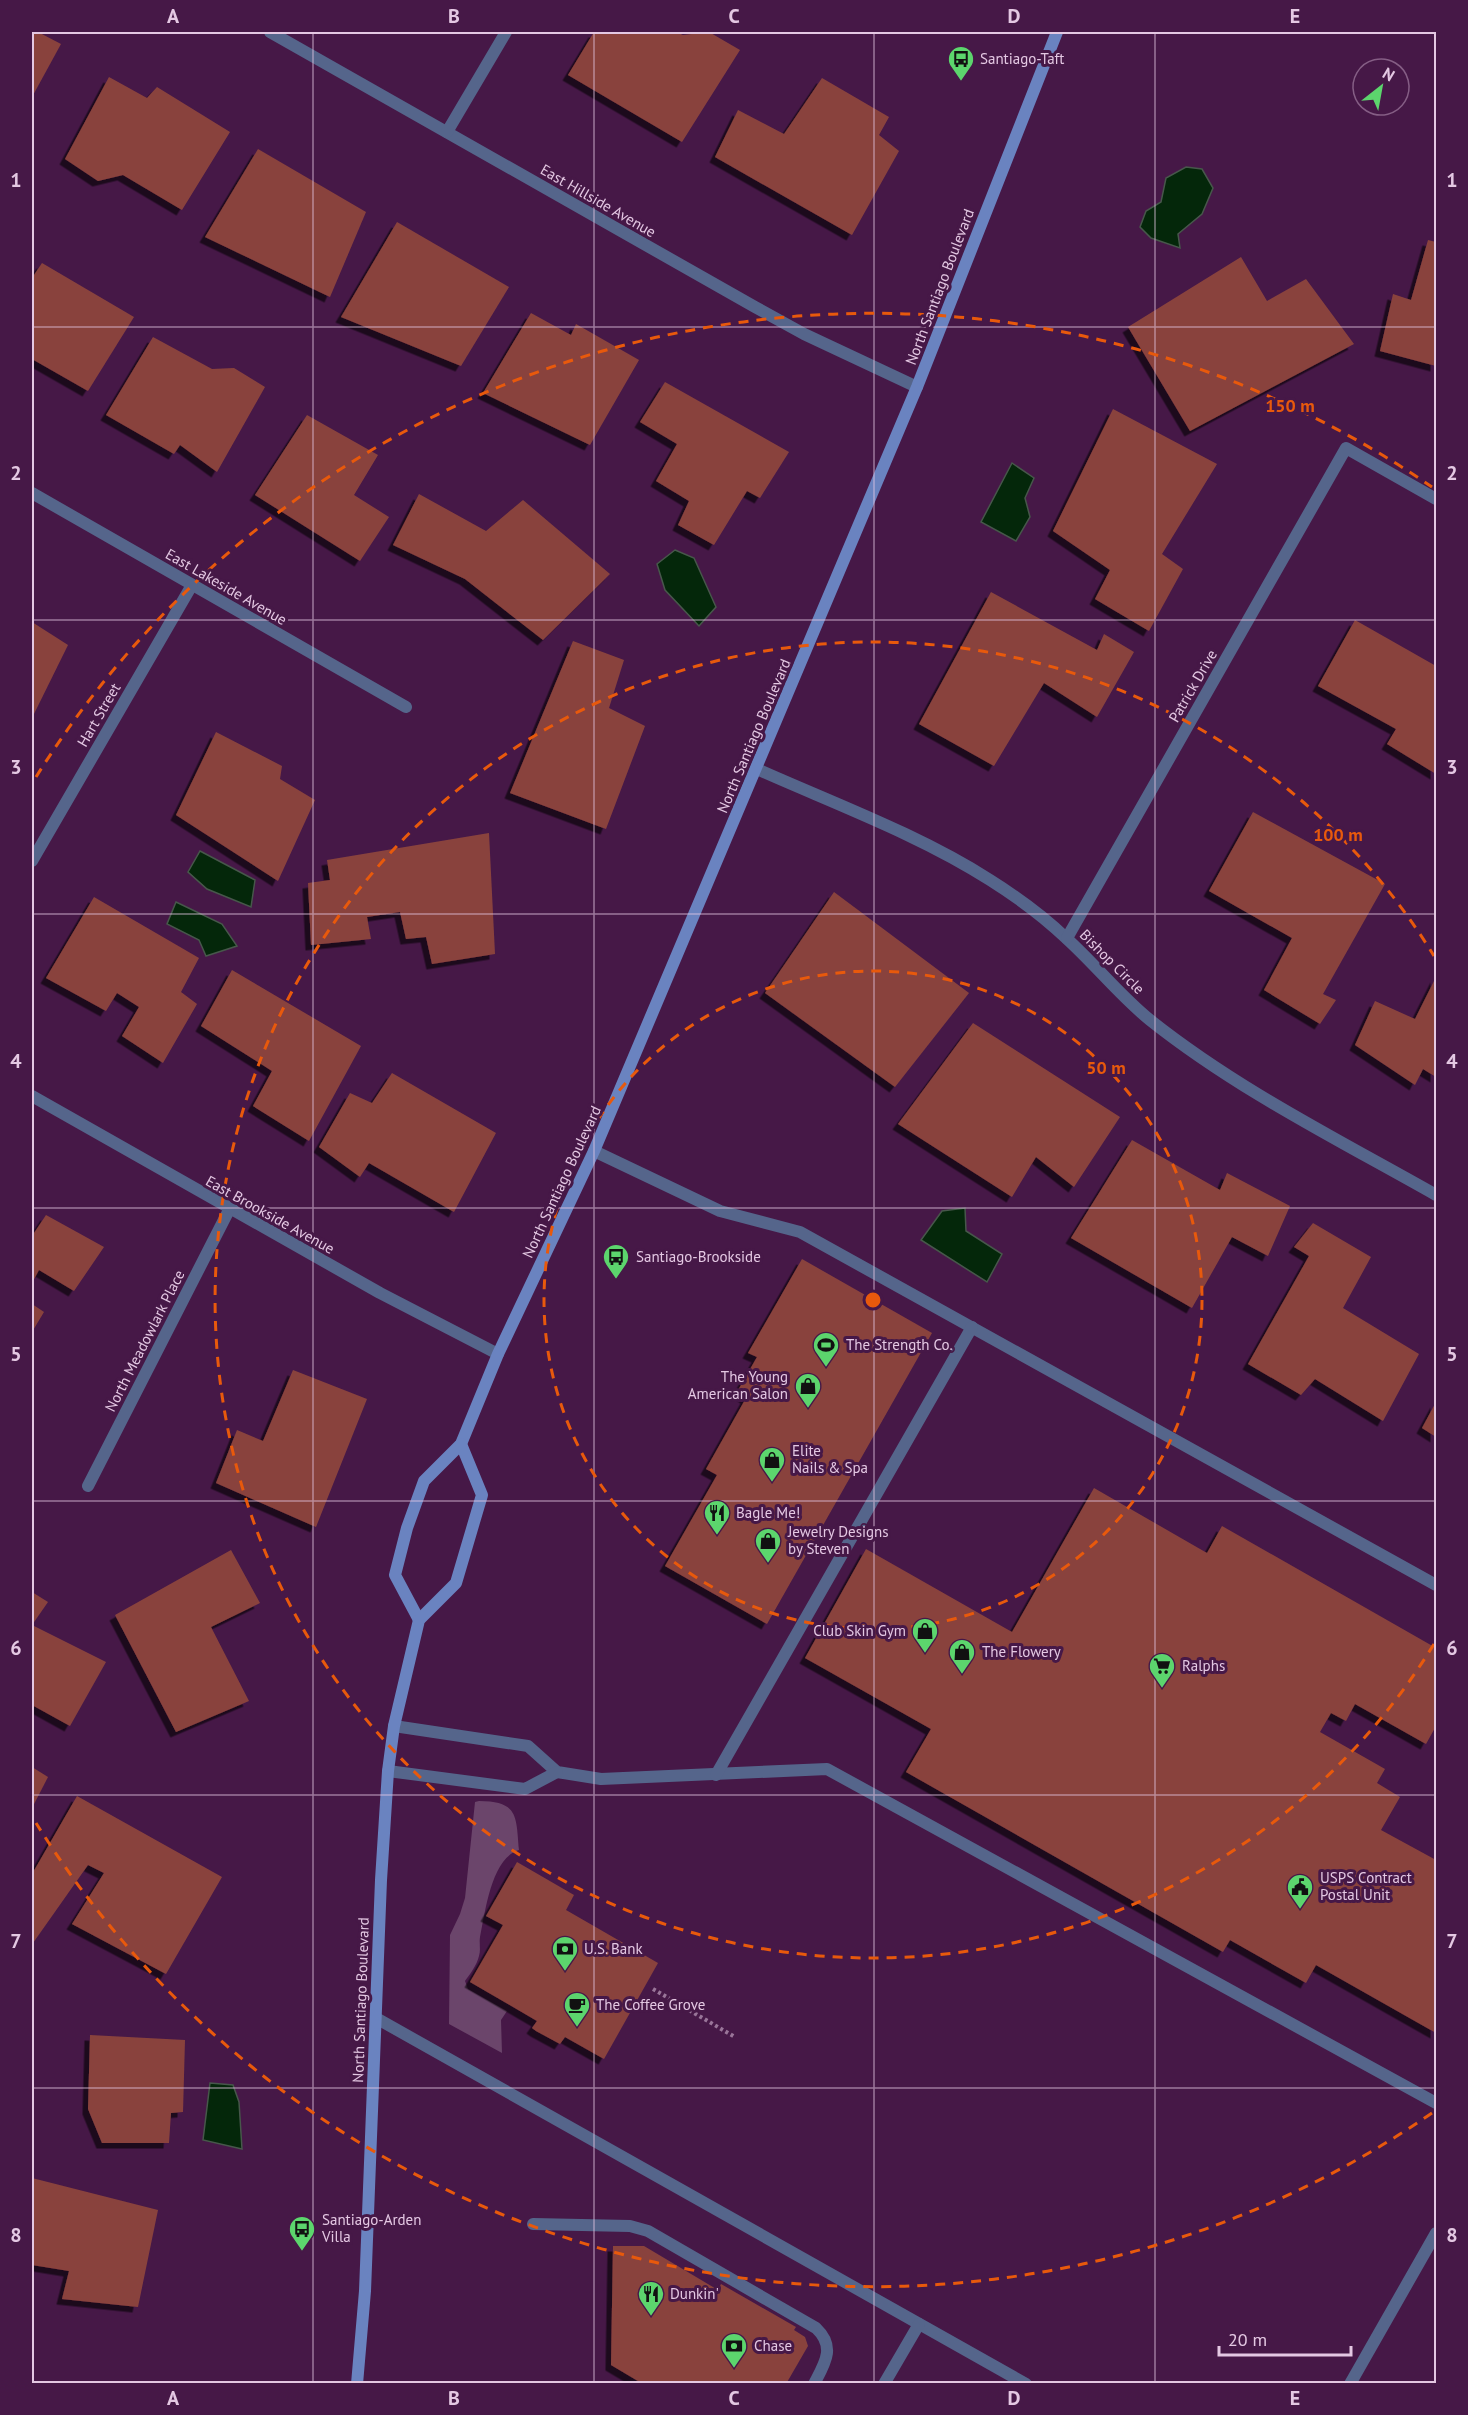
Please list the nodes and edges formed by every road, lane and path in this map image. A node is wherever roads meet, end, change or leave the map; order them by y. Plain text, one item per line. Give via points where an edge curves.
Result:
1 (270, 32) edge
2 (506, 32) edge
3 (1057, 32) edge
4 (447, 132) junction
5 (917, 387) junction
6 (32, 493) edge
7 (1437, 499) edge
8 (192, 585) junction
9 (406, 707) dead end
10 (757, 769) junction
11 (32, 861) edge
12 (1066, 938) junction
13 (32, 1096) edge
14 (594, 1151) junction
15 (1437, 1195) edge
16 (229, 1210) junction
17 (972, 1327) junction
18 (498, 1354) junction
19 (461, 1444) junction
20 (88, 1486) dead end
21 (1437, 1585) edge
22 (419, 1620) junction
23 (394, 1726) junction
24 (388, 1771) junction
25 (557, 1772) junction
26 (716, 1774) junction
27 (653, 1989) dead end
28 (376, 2018) junction
29 (735, 2037) dead end
30 (1437, 2103) edge
31 (533, 2224) dead end
32 (1437, 2233) edge
33 (919, 2324) junction
34 (357, 2384) edge
35 (814, 2384) edge
36 (884, 2384) edge
37 (1026, 2384) edge
38 (1350, 2384) edge

1 - 4 street, East Hillside Avenue
2 - 4 street
3 - 5 main road, North Santiago Boulevard
4 - 5 street, East Hillside Avenue via 804,334
5 - 10 main road, North Santiago Boulevard
6 - 8 street, East Lakeside Avenue
7 - 12 street, Patrick Drive via 1346,448
8 - 9 street, East Lakeside Avenue
8 - 11 street, Hart Street
10 - 12 street, Bishop Circle via 949,855 1030,907
10 - 14 main road, North Santiago Boulevard
12 - 15 street, Bishop Circle via 1148,1018 1193,1053 1247,1088
13 - 16 street, East Brookside Avenue
14 - 17 street via 720,1211 800,1232
14 - 18 main road, North Santiago Boulevard
16 - 18 street, East Brookside Avenue
16 - 20 street, North Meadowlark Place
17 - 21 street
17 - 26 street
18 - 19 main road, North Santiago Boulevard
19 - 22 main road via 482,1495 456,1583
19 - 22 main road, North Santiago Boulevard via 424,1481 394,1575
22 - 23 main road, North Santiago Boulevard
23 - 24 main road, North Santiago Boulevard
23 - 25 street via 528,1746
24 - 25 street via 525,1789
24 - 28 main road, North Santiago Boulevard
25 - 26 street via 601,1779
26 - 30 street via 827,1769
27 - 29 path
28 - 33 street
28 - 34 main road, North Santiago Boulevard
31 - 35 street via 630,2226 658,2237 816,2328 824,2336 828,2351
32 - 38 street
33 - 36 street
33 - 37 street

